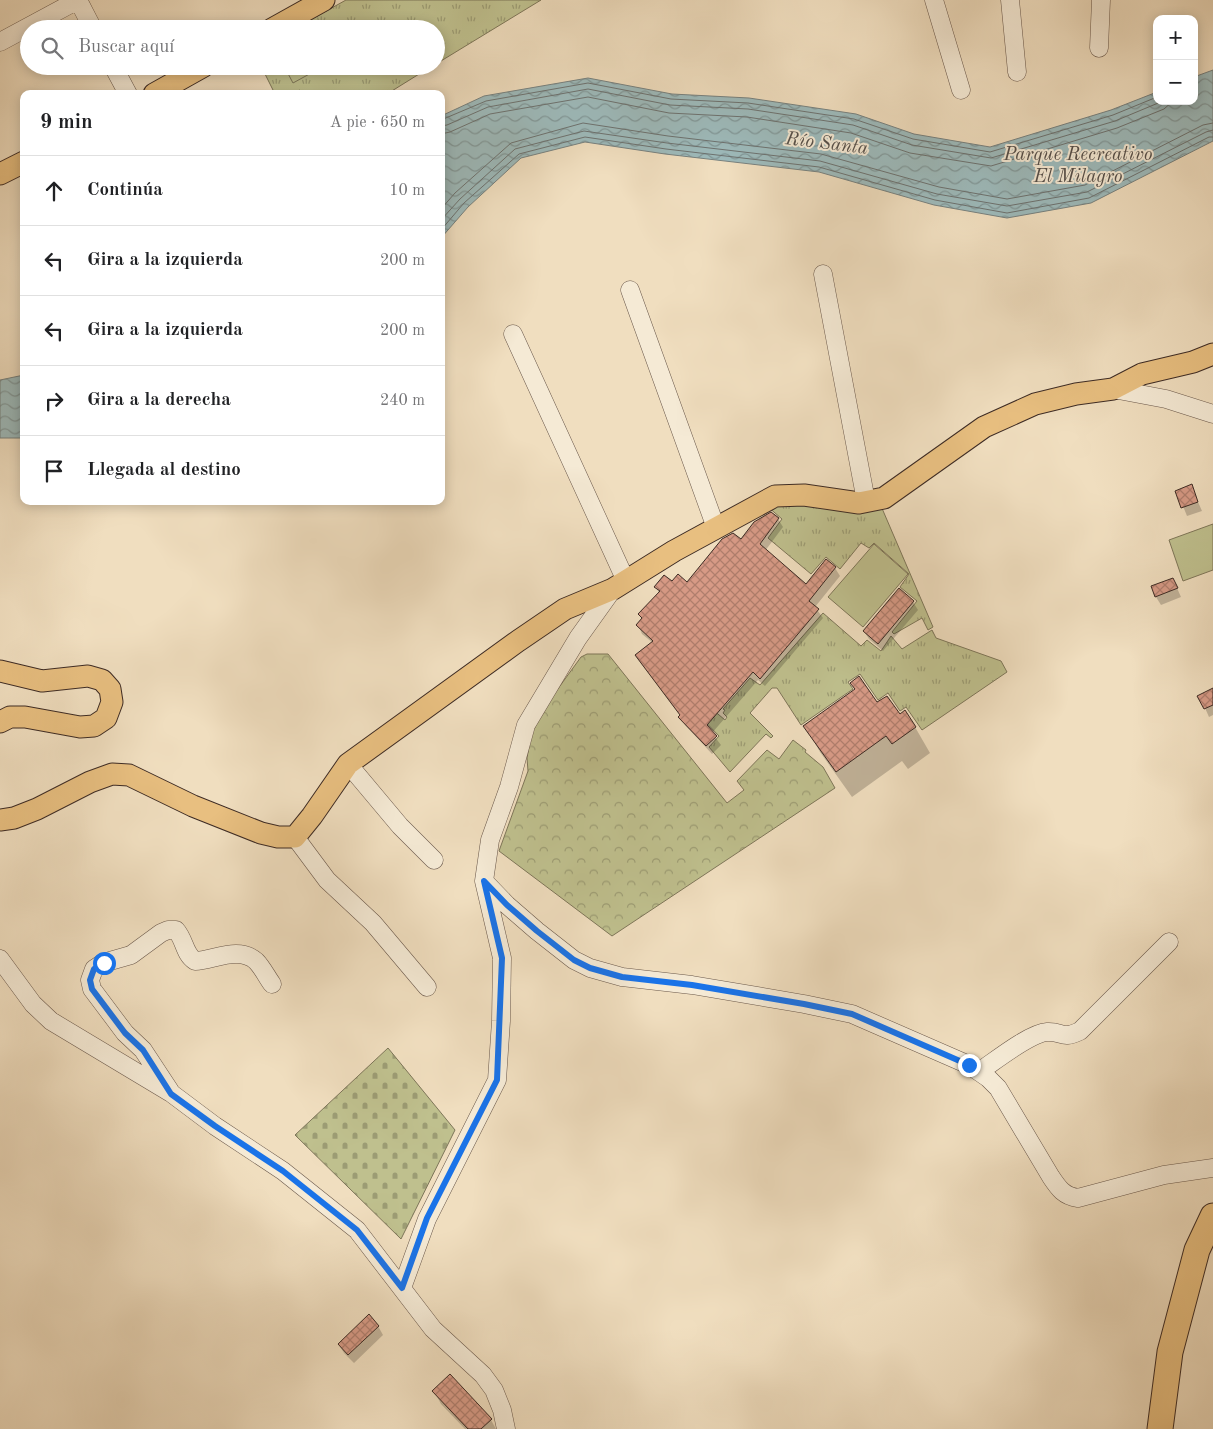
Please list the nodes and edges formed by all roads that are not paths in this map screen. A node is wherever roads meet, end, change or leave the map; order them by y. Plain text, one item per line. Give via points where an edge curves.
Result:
1 (78, 0) edge
2 (934, 0) edge
3 (1010, 0) edge
4 (1101, 0) edge
5 (320, 1) edge
6 (41, 20) edge
7 (88, 20) edge
8 (287, 20) edge
9 (20, 31) edge
10 (0, 42) edge
11 (1099, 48) dead end
12 (1017, 72) dead end
13 (118, 75) edge
14 (188, 75) edge
15 (126, 90) edge
16 (161, 90) edge
17 (961, 90) dead end
18 (20, 164) edge
19 (0, 174) edge
20 (823, 274) dead end
21 (630, 290) dead end
22 (513, 334) dead end
23 (1213, 354) edge
24 (1113, 389) junction
25 (1213, 414) edge
26 (866, 501) junction
27 (716, 528) junction
28 (619, 585) junction
29 (0, 671) edge
30 (0, 722) edge
31 (348, 764) junction
32 (0, 820) edge
33 (295, 837) junction
34 (434, 860) dead end
35 (484, 881) junction
36 (1168, 942) dead end
37 (0, 959) edge
38 (272, 984) dead end
39 (427, 987) dead end
40 (980, 1071) junction
41 (171, 1094) junction
42 (1213, 1168) edge
43 (1213, 1216) edge
44 (402, 1288) junction
45 (506, 1429) edge
46 (1160, 1429) edge

1 - 6 street
1 - 7 street
2 - 17 street
3 - 12 street
4 - 11 street
5 - 8 main road
9 - 10 street
13 - 15 street
14 - 16 main road
18 - 19 main road
20 - 26 street
21 - 27 street
22 - 28 street
23 - 24 main road via 1142,374
24 - 25 street via 1166,399
24 - 26 main road via 1035,404 984,427 884,498
26 - 27 main road via 859,503 804,495 775,496
27 - 28 main road
28 - 31 main road via 566,609
28 - 35 street via 578,638 526,725 490,840
29 - 30 main road via 42,681 88,676 102,680 110,689 112,702 106,718 94,726 80,727 25,717 10,717
31 - 33 main road
31 - 34 street via 394,820
32 - 33 main road via 37,809 112,774 129,775 193,806 261,832
33 - 39 street via 327,880 373,923
35 - 40 street via 537,931 574,960 590,968 622,977 701,987 852,1014
35 - 44 street via 502,958 497,1080 427,1218
36 - 40 street via 1080,1031 1064,1036 1046,1032 1026,1040
37 - 41 street via 33,1004 51,1021
38 - 41 street via 256,961 245,955 232,954 195,961 190,958 176,930 160,933 131,955 94,969 90,980 92,989 125,1033 143,1050
40 - 42 street via 998,1088 1058,1188 1067,1196 1078,1198 1164,1175
41 - 44 street via 283,1171 357,1230
43 - 46 highway via 1198,1250 1170,1352
44 - 45 street via 433,1329 483,1375 494,1390

